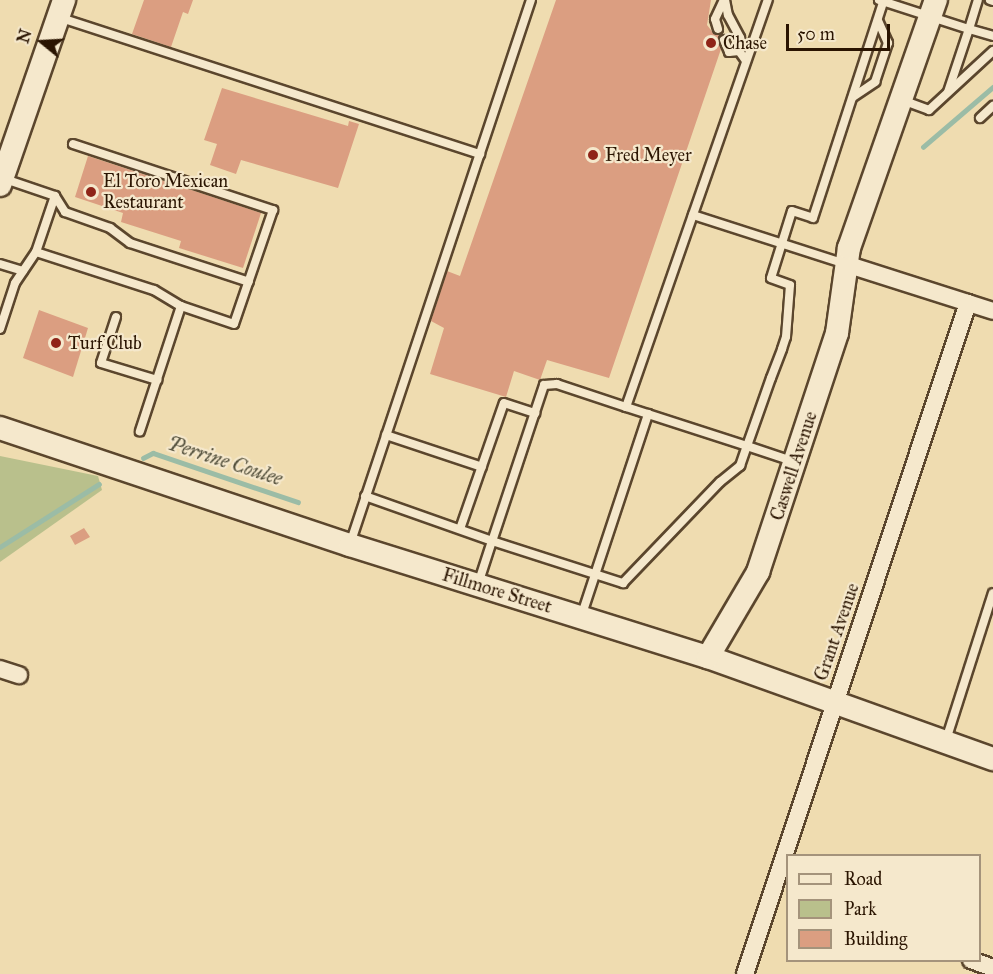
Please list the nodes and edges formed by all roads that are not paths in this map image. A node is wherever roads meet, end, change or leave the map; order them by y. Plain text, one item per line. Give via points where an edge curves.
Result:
1 (531, 0) edge
2 (724, 0) edge
3 (768, 0) edge
4 (978, 0) edge
5 (882, 1) edge
6 (933, 8) edge
7 (61, 9) edge
8 (878, 21) junction
9 (718, 29) dead end
10 (969, 29) junction
11 (993, 36) edge
12 (724, 40) dead end
13 (739, 51) junction
14 (993, 51) edge
15 (746, 61) junction
16 (948, 93) junction
17 (852, 98) junction
18 (899, 99) junction
19 (993, 106) edge
20 (980, 118) dead end
21 (73, 144) dead end
22 (480, 154) junction
23 (1, 182) edge
24 (55, 196) junction
25 (693, 215) junction
26 (782, 243) junction
27 (36, 252) junction
28 (0, 264) edge
29 (846, 264) junction
30 (23, 271) junction
31 (249, 282) junction
32 (968, 303) junction
33 (181, 306) junction
34 (993, 311) edge
35 (116, 317) dead end
36 (0, 329) edge
37 (157, 380) junction
38 (626, 407) junction
39 (535, 414) junction
40 (648, 414) junction
41 (0, 428) edge
42 (140, 431) dead end
43 (386, 435) junction
44 (747, 446) junction
45 (796, 462) junction
46 (482, 467) junction
47 (365, 496) junction
48 (460, 529) junction
49 (492, 541) junction
50 (350, 545) junction
51 (596, 574) junction
52 (478, 585) junction
53 (993, 593) edge
54 (581, 617) junction
55 (708, 657) junction
56 (0, 669) edge
57 (19, 675) dead end
58 (834, 702) junction
59 (945, 743) junction
60 (993, 759) edge
61 (792, 854) edge
62 (786, 874) edge
63 (780, 896) edge
64 (976, 962) edge
65 (993, 968) edge
66 (745, 974) edge

1 - 22 lane
2 - 9 lane via 715,19
2 - 13 lane via 740,38
3 - 15 lane
4 - 10 lane
5 - 6 lane
5 - 8 lane
6 - 10 lane
6 - 18 street, Caswell Avenue
7 - 22 lane
7 - 23 street
8 - 17 lane
8 - 17 lane via 888,43 875,82
10 - 11 lane
10 - 16 lane
12 - 13 lane via 729,52
13 - 15 lane
14 - 16 lane
15 - 25 lane
16 - 18 lane via 929,110
17 - 26 lane via 813,218 792,211
18 - 29 street, Caswell Avenue
19 - 20 lane
21 - 31 lane via 273,210
22 - 43 lane
23 - 24 lane
24 - 27 lane
24 - 31 lane via 65,213 110,228 130,243
25 - 26 lane
25 - 38 lane
26 - 29 lane
26 - 44 lane via 771,278 790,285 786,337
27 - 30 lane
27 - 33 lane via 154,290
28 - 30 lane
29 - 32 street
29 - 45 street, Caswell Avenue via 837,333
30 - 36 lane via 15,283
31 - 33 lane via 234,324
32 - 34 street
32 - 58 street, Grant Avenue
33 - 37 lane
35 - 37 lane via 101,363
37 - 42 lane
38 - 39 lane via 557,384 544,385
38 - 40 lane
39 - 46 lane via 504,404
39 - 49 lane
40 - 44 lane
40 - 51 lane
41 - 50 street, Fillmore Street
43 - 46 lane
43 - 47 lane
44 - 45 lane
44 - 51 lane via 740,466 623,583
45 - 55 street, Caswell Avenue via 758,572
46 - 48 lane
47 - 48 lane
47 - 50 lane
48 - 49 lane
49 - 51 lane
49 - 52 lane
50 - 52 street, Fillmore Street
51 - 54 lane
52 - 54 street, Fillmore Street
53 - 59 lane
54 - 55 street, Fillmore Street
55 - 58 street, Fillmore Street
56 - 57 street
58 - 59 street, Fillmore Street
58 - 61 street, Grant Avenue
59 - 60 street, Fillmore Street
62 - 63 street, Grant Avenue
63 - 66 street, Grant Avenue
64 - 65 street

